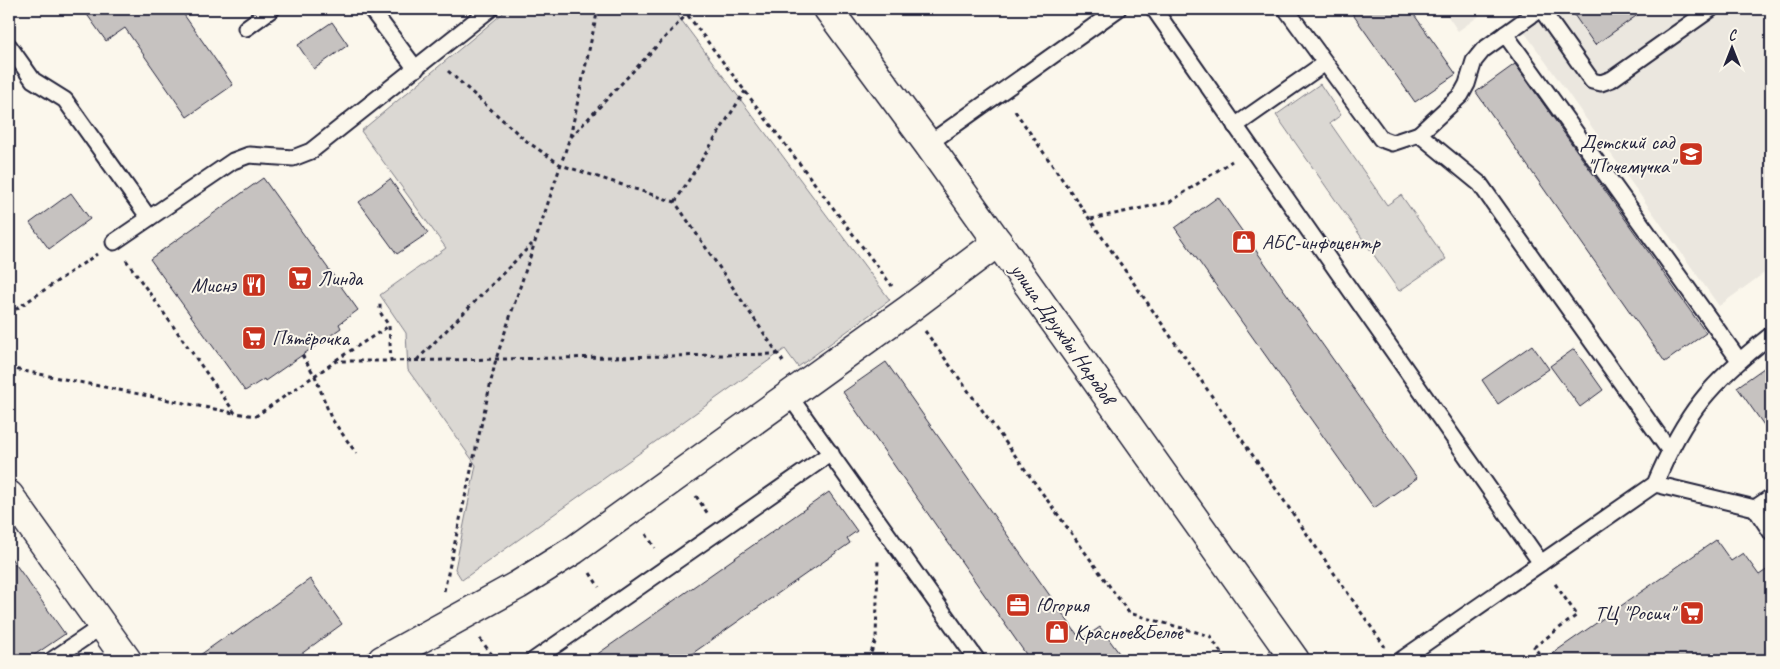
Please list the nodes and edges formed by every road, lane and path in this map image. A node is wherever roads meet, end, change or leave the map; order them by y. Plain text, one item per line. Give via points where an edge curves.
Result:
1 (272, 9) edge
2 (372, 9) edge
3 (490, 9) edge
4 (598, 9) edge
5 (684, 9) edge
6 (828, 9) edge
7 (1118, 9) edge
8 (1154, 9) edge
9 (1286, 9) edge
10 (1541, 9) edge
11 (1711, 9) edge
12 (687, 14) junction
13 (246, 28) dead end
14 (1505, 34) junction
15 (9, 46) edge
16 (431, 56) junction
17 (1325, 62) junction
18 (416, 69) junction
19 (745, 91) junction
20 (1001, 92) junction
21 (1235, 126) junction
22 (1420, 134) junction
23 (570, 137) junction
24 (928, 144) junction
25 (1251, 148) junction
26 (561, 165) junction
27 (675, 202) junction
28 (149, 218) junction
29 (1091, 219) junction
30 (114, 242) junction
31 (534, 242) junction
32 (998, 242) junction
33 (380, 302) dead end
34 (909, 309) junction
35 (9, 314) edge
36 (389, 326) junction
37 (1771, 335) edge
38 (302, 355) dead end
39 (496, 359) junction
40 (1739, 360) junction
41 (336, 361) junction
42 (391, 361) junction
43 (416, 361) junction
44 (9, 368) edge
45 (316, 376) junction
46 (788, 394) junction
47 (235, 413) junction
48 (1669, 450) junction
49 (831, 453) junction
50 (356, 454) dead end
51 (682, 474) junction
52 (1655, 484) junction
53 (9, 495) edge
54 (1771, 497) edge
55 (1755, 508) junction
56 (630, 510) junction
57 (879, 520) junction
58 (719, 531) junction
59 (1771, 532) edge
60 (574, 550) junction
61 (1541, 563) junction
62 (668, 567) junction
63 (444, 590) dead end
64 (612, 606) junction
65 (102, 626) junction
66 (1395, 656) edge
67 (52, 660) edge
68 (127, 660) edge
69 (382, 660) edge
70 (534, 660) edge
71 (868, 660) edge
72 (977, 660) edge
73 (1226, 660) edge
74 (1295, 660) edge
75 (1544, 660) edge

1 - 13 lane
2 - 18 lane
3 - 16 lane
4 - 23 path
5 - 12 path
6 - 24 street, улица Дружбы Народов
7 - 20 lane
8 - 21 lane
9 - 17 lane
10 - 11 lane via 1592,81 1601,83 1612,79
10 - 14 lane
12 - 19 path
12 - 23 path
14 - 22 lane via 1483,50 1474,61 1468,84 1461,95
14 - 40 lane
15 - 28 lane via 33,80 64,100
16 - 18 lane
16 - 26 path via 525,140
17 - 21 lane
17 - 22 lane via 1381,139 1392,143
18 - 28 lane via 311,151 293,158 249,155 233,161
19 - 27 path
19 - 34 path
20 - 24 lane
20 - 29 path
21 - 25 lane
22 - 48 lane via 1480,184
23 - 26 path
24 - 32 street, улица Дружбы Народов
25 - 29 path via 1170,202
25 - 61 lane
26 - 27 path
26 - 31 path
27 - 39 path via 778,354
28 - 30 lane
29 - 66 path
30 - 35 path
30 - 47 path
31 - 39 path
31 - 43 path
32 - 34 street
32 - 74 street, улица Дружбы Народов
33 - 36 path via 380,312
34 - 46 street
34 - 73 path via 1130,613 1210,636
36 - 41 path
36 - 42 path
37 - 40 lane
38 - 45 path
39 - 43 path
39 - 63 path
40 - 48 lane via 1706,392
41 - 42 path
41 - 45 path
42 - 43 path
44 - 47 path
45 - 47 path via 256,416
45 - 50 path via 331,418
46 - 49 lane
46 - 51 street
48 - 52 lane
49 - 57 lane
49 - 58 lane
51 - 56 street
51 - 58 path
52 - 55 lane
52 - 61 lane
53 - 65 street
54 - 55 lane
55 - 59 lane
56 - 60 street
56 - 62 path
57 - 71 path via 876,640
57 - 72 lane
58 - 62 lane
60 - 64 path
60 - 69 street via 518,585
61 - 66 lane
61 - 75 path via 1577,615 1534,647
62 - 64 lane
64 - 70 lane
65 - 67 lane
65 - 68 street

